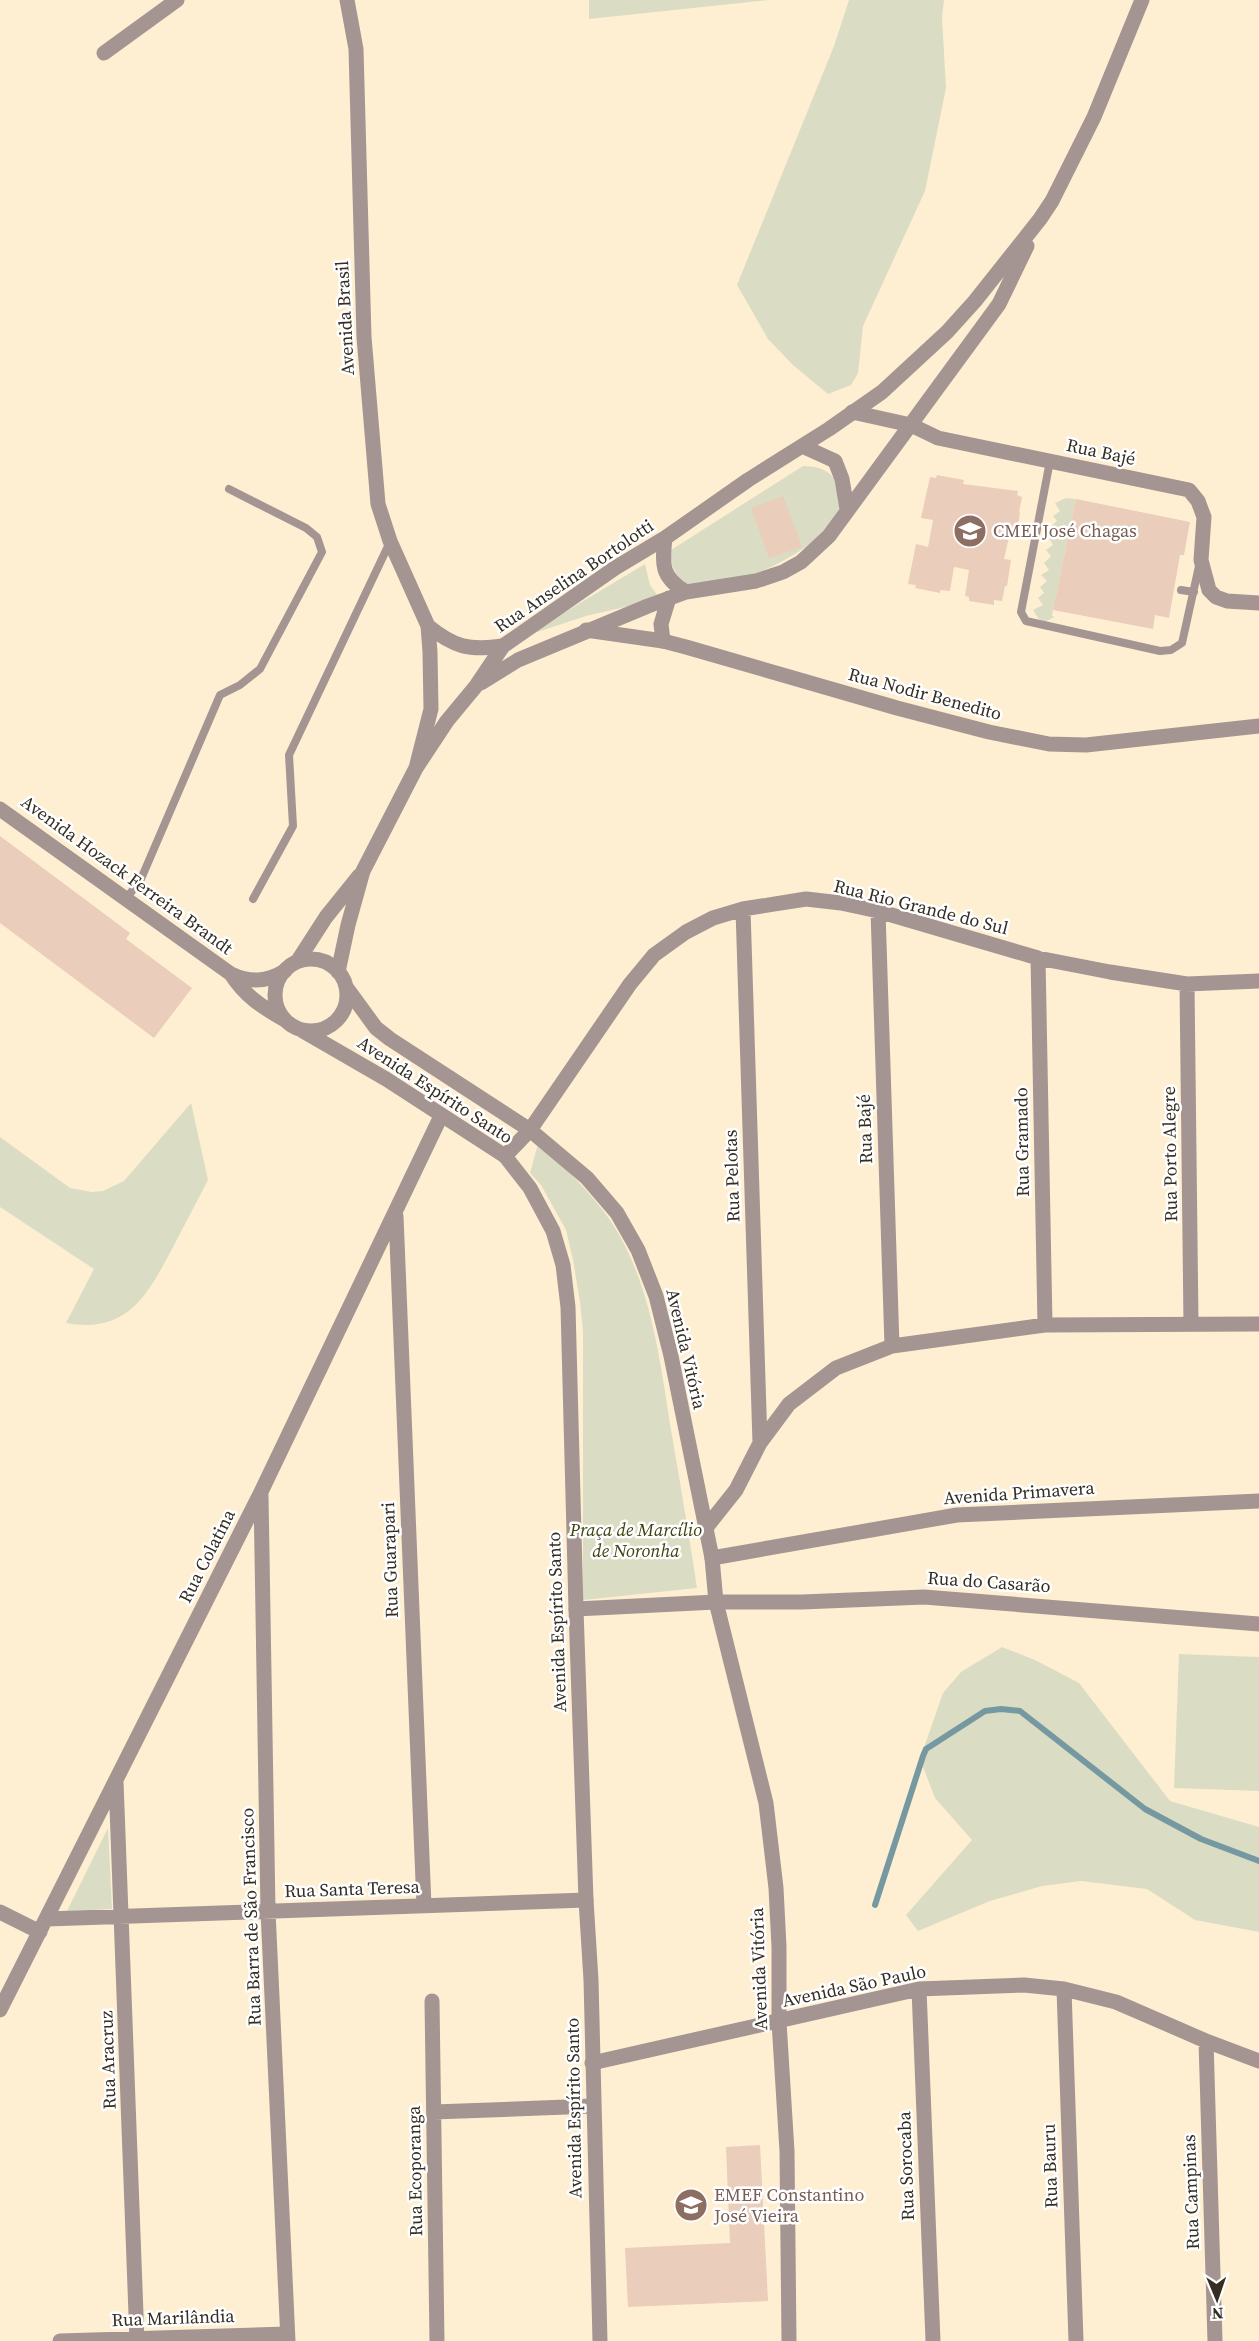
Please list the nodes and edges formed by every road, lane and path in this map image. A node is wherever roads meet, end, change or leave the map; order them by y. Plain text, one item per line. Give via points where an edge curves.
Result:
1 (177, 0) edge
2 (347, 0) edge
3 (1142, 0) edge
4 (104, 53) dead end
5 (1040, 219) junction
6 (852, 412) junction
7 (911, 425) junction
8 (802, 446) junction
9 (1050, 461) junction
10 (229, 489) dead end
11 (847, 509) junction
12 (665, 538) junction
13 (390, 541) junction
14 (1201, 560) junction
15 (1181, 590) dead end
16 (686, 592) junction
17 (1194, 592) junction
18 (669, 598) junction
19 (1259, 603) edge
20 (428, 626) junction
21 (586, 630) junction
22 (663, 641) junction
23 (503, 646) junction
24 (476, 686) junction
25 (1259, 726) edge
26 (416, 768) junction
27 (0, 809) edge
28 (363, 872) junction
29 (126, 899) junction
30 (253, 899) dead end
31 (743, 909) junction
32 (878, 912) junction
33 (1038, 958) junction
34 (291, 967) junction
35 (338, 972) junction
36 (231, 974) junction
37 (1259, 981) edge
38 (1188, 984) junction
39 (345, 987) junction
40 (287, 1021) junction
41 (303, 1030) junction
42 (441, 1116) junction
43 (530, 1130) junction
44 (505, 1156) junction
45 (396, 1213) junction
46 (1259, 1323) edge
47 (1191, 1324) junction
48 (1045, 1325) junction
49 (892, 1346) junction
50 (760, 1443) junction
51 (261, 1492) junction
52 (1259, 1501) edge
53 (705, 1529) junction
54 (712, 1558) junction
55 (716, 1602) junction
56 (576, 1610) junction
57 (1259, 1624) edge
58 (116, 1778) junction
59 (586, 1900) junction
60 (424, 1906) junction
61 (268, 1911) junction
62 (0, 1912) edge
63 (122, 1916) junction
64 (44, 1925) junction
65 (919, 1989) junction
66 (1064, 1989) junction
67 (432, 2001) dead end
68 (0, 2010) edge
69 (779, 2022) junction
70 (1206, 2041) junction
71 (1259, 2061) edge
72 (592, 2063) junction
73 (593, 2106) junction
74 (434, 2112) junction
75 (287, 2338) edge
76 (137, 2339) edge
77 (60, 2341) edge
78 (437, 2341) edge
79 (600, 2341) edge
80 (789, 2341) edge
81 (933, 2341) edge
82 (1076, 2341) edge
83 (1215, 2341) edge

1 - 4 street
2 - 13 street, Avenida Brasil via 356,49 364,337 378,504
3 - 5 street, Rua Anselina Bortolotti via 1094,117
5 - 6 street, Rua Anselina Bortolotti via 947,333 882,392
5 - 7 street, Rua Anselina Bortolotti via 999,304
6 - 7 street, Rua Bajé
6 - 8 street, Rua Anselina Bortolotti
7 - 9 street, Rua Bajé via 938,438
7 - 11 street, Rua Anselina Bortolotti
8 - 11 street via 834,462 842,478
8 - 12 street, Rua Anselina Bortolotti
9 - 14 street, Rua Bajé via 1189,490 1204,517
9 - 17 lane via 1021,612 1026,621 1160,651 1171,650 1182,643
10 - 29 lane via 306,528 317,537 322,552 260,669 220,696 141,879
11 - 16 street, Rua Anselina Bortolotti via 815,550 783,572 756,581
12 - 16 street via 664,569 669,579
12 - 23 street, Rua Anselina Bortolotti
13 - 20 street, Avenida Brasil
13 - 30 lane via 289,755 293,826
14 - 17 lane
14 - 19 street, Rua Bajé via 1209,590 1216,597
15 - 17 lane
16 - 18 street, Rua Anselina Bortolotti
18 - 21 street, Rua Anselina Bortolotti
18 - 22 street via 661,624
20 - 23 street via 444,639 464,647
20 - 26 street, Avenida Brasil via 431,709
21 - 22 street, Rua Nodir Benedito
21 - 24 street, Rua Anselina Bortolotti via 518,660
22 - 25 street, Rua Nodir Benedito via 897,708 1049,744 1086,745
23 - 24 street, Rua Anselina Bortolotti
24 - 26 street
26 - 28 street
27 - 29 street, Avenida Hozack Ferreira Brandt
28 - 34 street
28 - 35 street
29 - 36 street, Avenida Hozack Ferreira Brandt
31 - 32 street, Rua Rio Grande do Sul via 806,899
31 - 43 street, Rua Rio Grande do Sul via 713,918 654,955
31 - 50 street, Rua Pelotas
32 - 33 street, Rua Rio Grande do Sul
32 - 49 street, Rua Bajé
33 - 38 street, Rua Rio Grande do Sul
33 - 48 street, Rua Gramado
34 - 35 street via 312,959
34 - 36 street, Avenida Hozack Ferreira Brandt via 260,981
34 - 40 street via 277,984 275,998 279,1013
35 - 39 street
36 - 40 street, Avenida Hozack Ferreira Brandt via 251,999
37 - 38 street, Rua Rio Grande do Sul
38 - 47 street, Rua Porto Alegre
39 - 41 street via 347,1000 332,1025 318,1031
39 - 43 street via 376,1028 390,1039
40 - 41 street
41 - 42 street, Avenida Espírito Santo
42 - 44 street, Avenida Espírito Santo
42 - 45 street, Rua Colatina
43 - 44 street
43 - 53 street, Avenida Vitória via 586,1178 617,1213 638,1250 656,1296 671,1356
44 - 56 street, Avenida Espírito Santo via 530,1188 553,1231 563,1265 568,1307
45 - 51 street, Rua Colatina
45 - 60 street, Rua Guarapari
46 - 47 street
47 - 48 street
48 - 49 street
49 - 50 street via 836,1368 789,1404
50 - 53 street via 735,1490
51 - 58 street, Rua Colatina
51 - 61 street, Rua Barra de São Francisco
52 - 54 street, Avenida Primavera via 957,1515
53 - 54 street, Avenida Vitória
54 - 55 street, Avenida Vitória
55 - 56 street
55 - 57 street, Rua do Casarão via 924,1597
55 - 69 street, Avenida Vitória via 766,1803 776,1888
56 - 59 street, Avenida Espírito Santo
58 - 63 street, Rua Aracruz
58 - 64 street, Rua Colatina
59 - 60 street, Rua Santa Teresa
59 - 72 street, Avenida Espírito Santo
60 - 61 street, Rua Santa Teresa
61 - 63 street, Rua Santa Teresa
61 - 75 street, Rua Barra de São Francisco
62 - 64 street
63 - 64 street, Rua Santa Teresa
63 - 76 street, Rua Aracruz
64 - 68 street, Rua Colatina
65 - 66 street, Avenida São Paulo via 1024,1985
65 - 69 street, Avenida São Paulo
65 - 81 street, Rua Sorocaba
66 - 70 street, Avenida São Paulo via 1116,2002
66 - 82 street, Rua Bauru
67 - 74 street, Rua Ecoporanga
69 - 72 street, Avenida São Paulo
69 - 80 street, Avenida Vitória via 787,2151
70 - 71 street, Avenida São Paulo
70 - 83 street, Rua Campinas
72 - 73 street, Avenida Espírito Santo
73 - 74 street
73 - 79 street, Avenida Espírito Santo
74 - 78 street, Rua Ecoporanga
75 - 76 street, Rua Marilândia
76 - 77 street, Rua Marilândia

